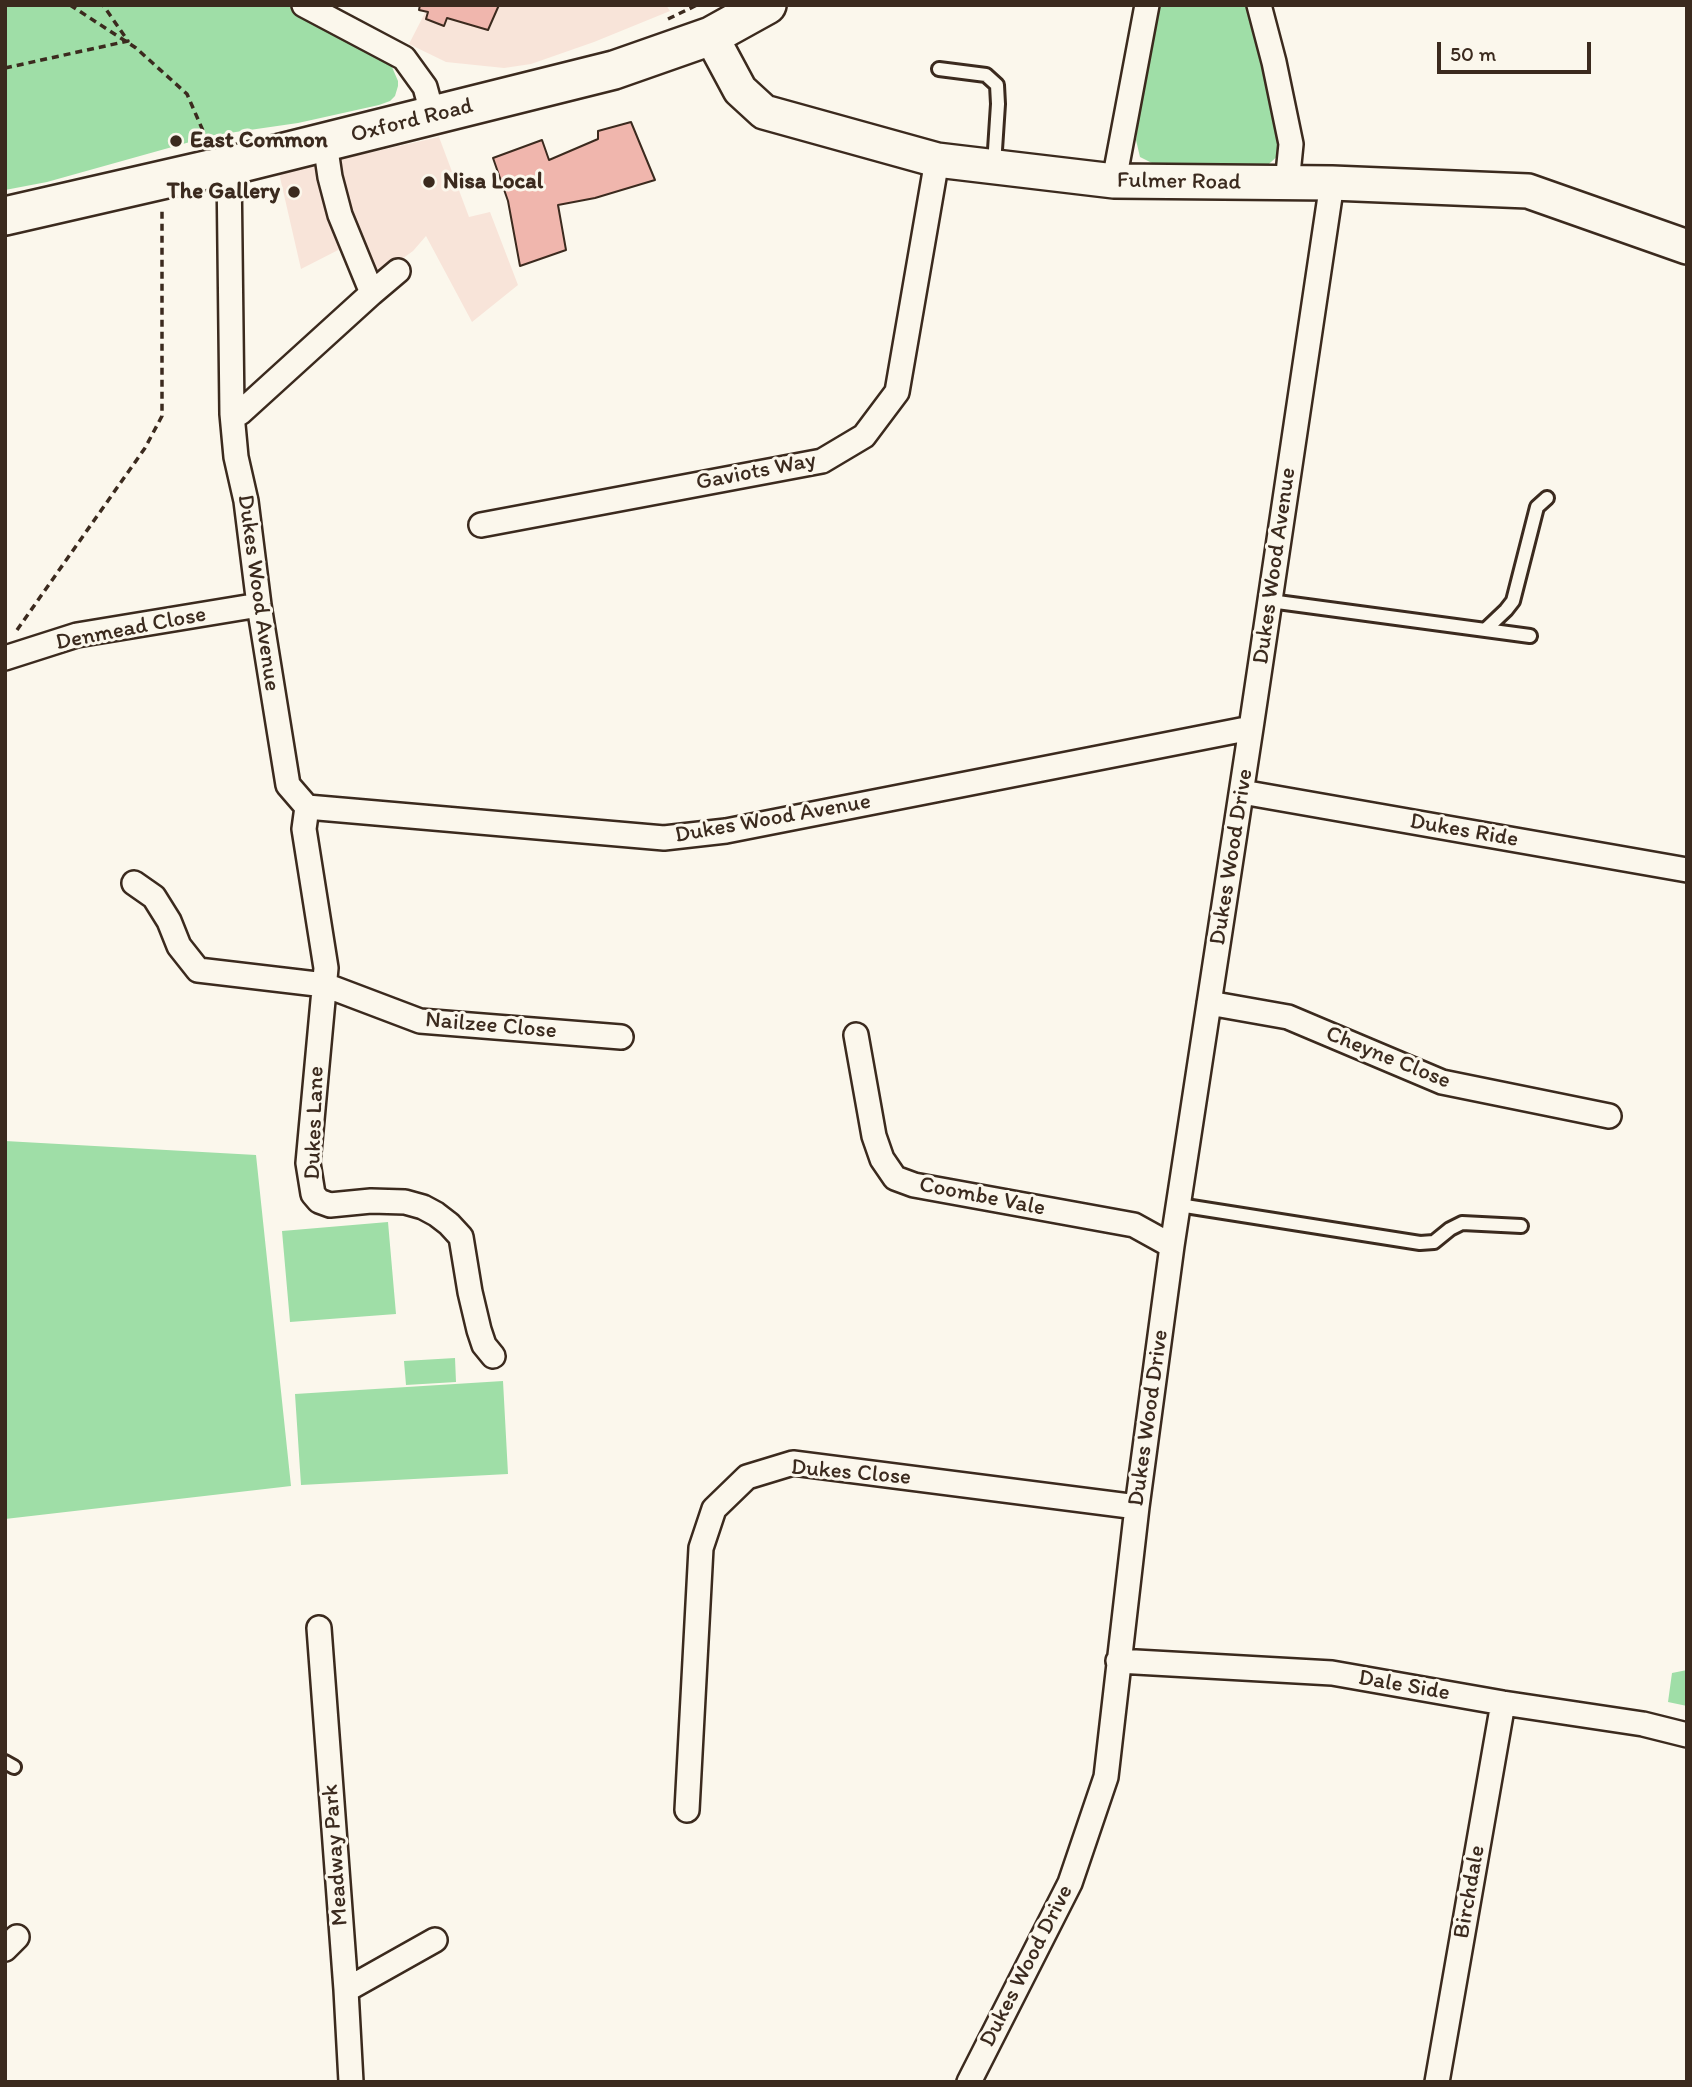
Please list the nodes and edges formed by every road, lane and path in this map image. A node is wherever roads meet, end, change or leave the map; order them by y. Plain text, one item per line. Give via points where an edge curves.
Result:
1 (70, 5) edge
2 (103, 5) edge
3 (304, 5) edge
4 (767, 5) edge
5 (1147, 5) edge
6 (1259, 5) edge
7 (711, 36) junction
8 (128, 41) junction
9 (5, 68) edge
10 (939, 69) dead end
11 (433, 116) junction
12 (325, 143) junction
13 (937, 160) junction
14 (220, 168) junction
15 (994, 168) junction
16 (1114, 181) junction
17 (1332, 183) junction
18 (1287, 184) junction
19 (162, 206) dead end
20 (5, 216) edge
21 (1687, 247) edge
22 (398, 271) dead end
23 (372, 293) junction
24 (232, 414) junction
25 (1547, 498) dead end
26 (481, 525) dead end
27 (1270, 601) junction
28 (259, 605) junction
29 (1486, 629) junction
30 (1530, 636) dead end
31 (9, 647) edge
32 (1251, 729) junction
33 (1242, 792) junction
34 (307, 807) junction
35 (1687, 870) edge
36 (134, 883) dead end
37 (325, 985) junction
38 (1209, 1003) junction
39 (856, 1035) dead end
40 (621, 1037) dead end
41 (1609, 1116) dead end
42 (1179, 1205) junction
43 (1521, 1226) dead end
44 (1172, 1246) junction
45 (493, 1356) dead end
46 (1137, 1507) junction
47 (319, 1628) dead end
48 (1118, 1661) junction
49 (1503, 1703) junction
50 (1687, 1735) edge
51 (687, 1810) dead end
52 (435, 1940) dead end
53 (346, 1990) junction
54 (351, 2082) edge
55 (970, 2082) edge
56 (1437, 2082) edge

1 - 8 path
2 - 8 path
3 - 11 street via 404,58 425,87
4 - 7 main road, Oxford Road
5 - 16 street
6 - 18 street via 1291,144
7 - 11 main road, Oxford Road via 614,70
7 - 13 street, Fulmer Road via 740,90 764,112
8 - 9 path
8 - 14 path via 187,94
10 - 15 lane via 986,75 997,85
11 - 12 main road, Oxford Road
12 - 14 main road, Oxford Road
12 - 23 street via 340,215
13 - 15 street, Fulmer Road
13 - 26 street, Gaviots Way via 897,392 864,436 822,461
14 - 20 main road, Oxford Road
14 - 24 street, Dukes Wood Avenue
15 - 16 street, Fulmer Road
16 - 18 street, Fulmer Road
17 - 18 street, Fulmer Road
17 - 21 street, Fulmer Road via 1528,191
17 - 27 street, Dukes Wood Avenue
19 - 31 path via 162,416
22 - 23 street
23 - 24 street via 240,413
24 - 28 street, Dukes Wood Avenue
25 - 29 lane via 1537,506 1513,601
27 - 29 lane
27 - 32 street, Dukes Wood Avenue
28 - 31 street, Denmead Close
28 - 34 street, Dukes Wood Avenue via 288,785
29 - 30 lane
32 - 33 street, Dukes Wood Drive
32 - 34 street, Dukes Wood Avenue via 726,831 664,838
33 - 35 street, Dukes Ride
33 - 38 street, Dukes Wood Drive
34 - 37 street, Dukes Lane via 304,829
36 - 37 street, Nailzee Close via 153,897 178,946 198,970
37 - 40 street, Nailzee Close via 419,1021
37 - 45 street, Dukes Lane via 308,1163 313,1194 330,1205 405,1202 423,1207 449,1224 461,1237 479,1330
38 - 41 street, Cheyne Close via 1288,1017 1442,1082
38 - 42 street, Dukes Wood Drive
39 - 44 street, Coombe Vale via 874,1136 895,1178 1134,1225
42 - 43 lane via 1420,1243 1434,1242 1462,1223
42 - 44 street, Dukes Wood Drive
44 - 46 street, Dukes Wood Drive
46 - 48 street, Dukes Wood Drive
46 - 51 street, Dukes Close via 793,1463 747,1477 715,1509 702,1548
47 - 53 street, Meadway Park
48 - 49 street, Dale Side via 1332,1673
48 - 55 street, Dukes Wood Drive via 1106,1777 1070,1883
49 - 50 street, Dale Side
49 - 56 street, Birchdale
52 - 53 street
53 - 54 street, Meadway Park

